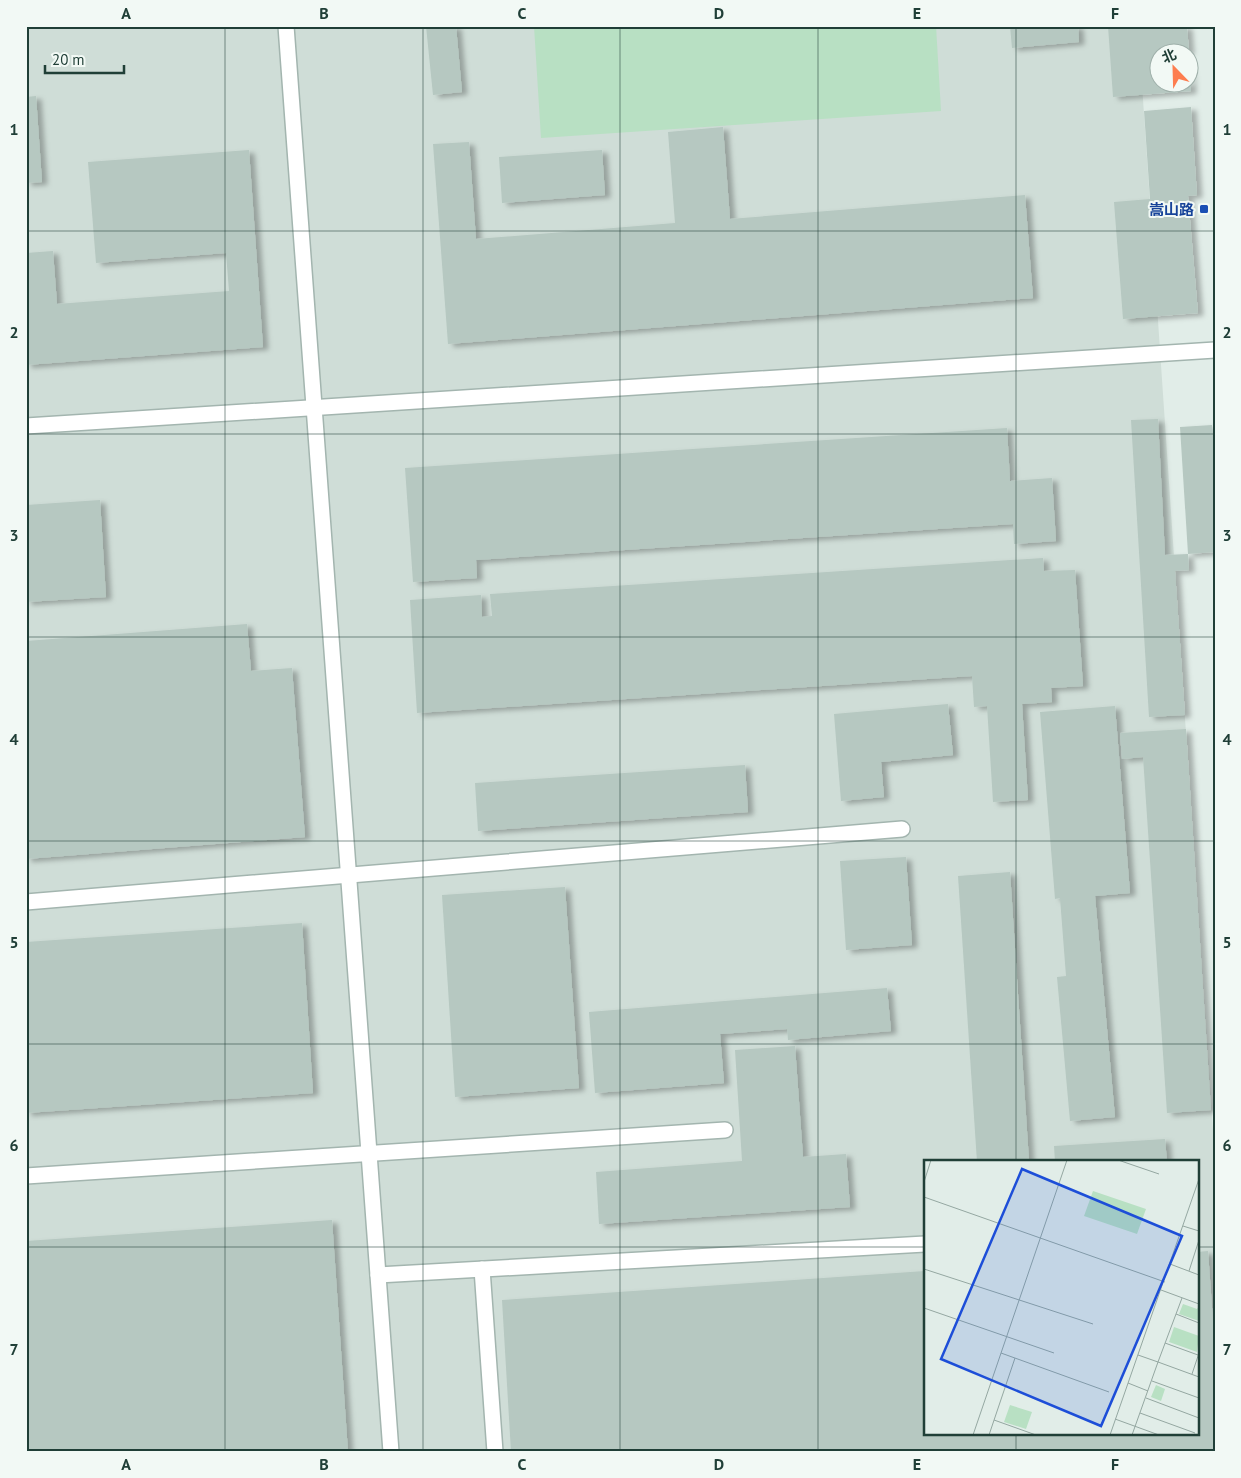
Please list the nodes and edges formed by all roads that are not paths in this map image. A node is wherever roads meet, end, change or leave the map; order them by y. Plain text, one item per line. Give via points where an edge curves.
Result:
1 (286, 26) edge
2 (1215, 350) edge
3 (314, 407) junction
4 (26, 426) edge
5 (902, 829) dead end
6 (349, 875) junction
7 (26, 902) edge
8 (725, 1130) dead end
9 (369, 1154) junction
10 (26, 1176) edge
11 (924, 1244) edge
12 (482, 1268) junction
13 (378, 1275) junction
14 (391, 1452) edge
15 (495, 1452) edge

1 - 3 lane
2 - 3 lane
3 - 4 lane
3 - 6 lane
5 - 6 lane
6 - 7 lane
6 - 9 lane
8 - 9 lane
9 - 10 lane
9 - 13 lane
11 - 12 lane
12 - 13 lane
12 - 15 lane
13 - 14 lane

